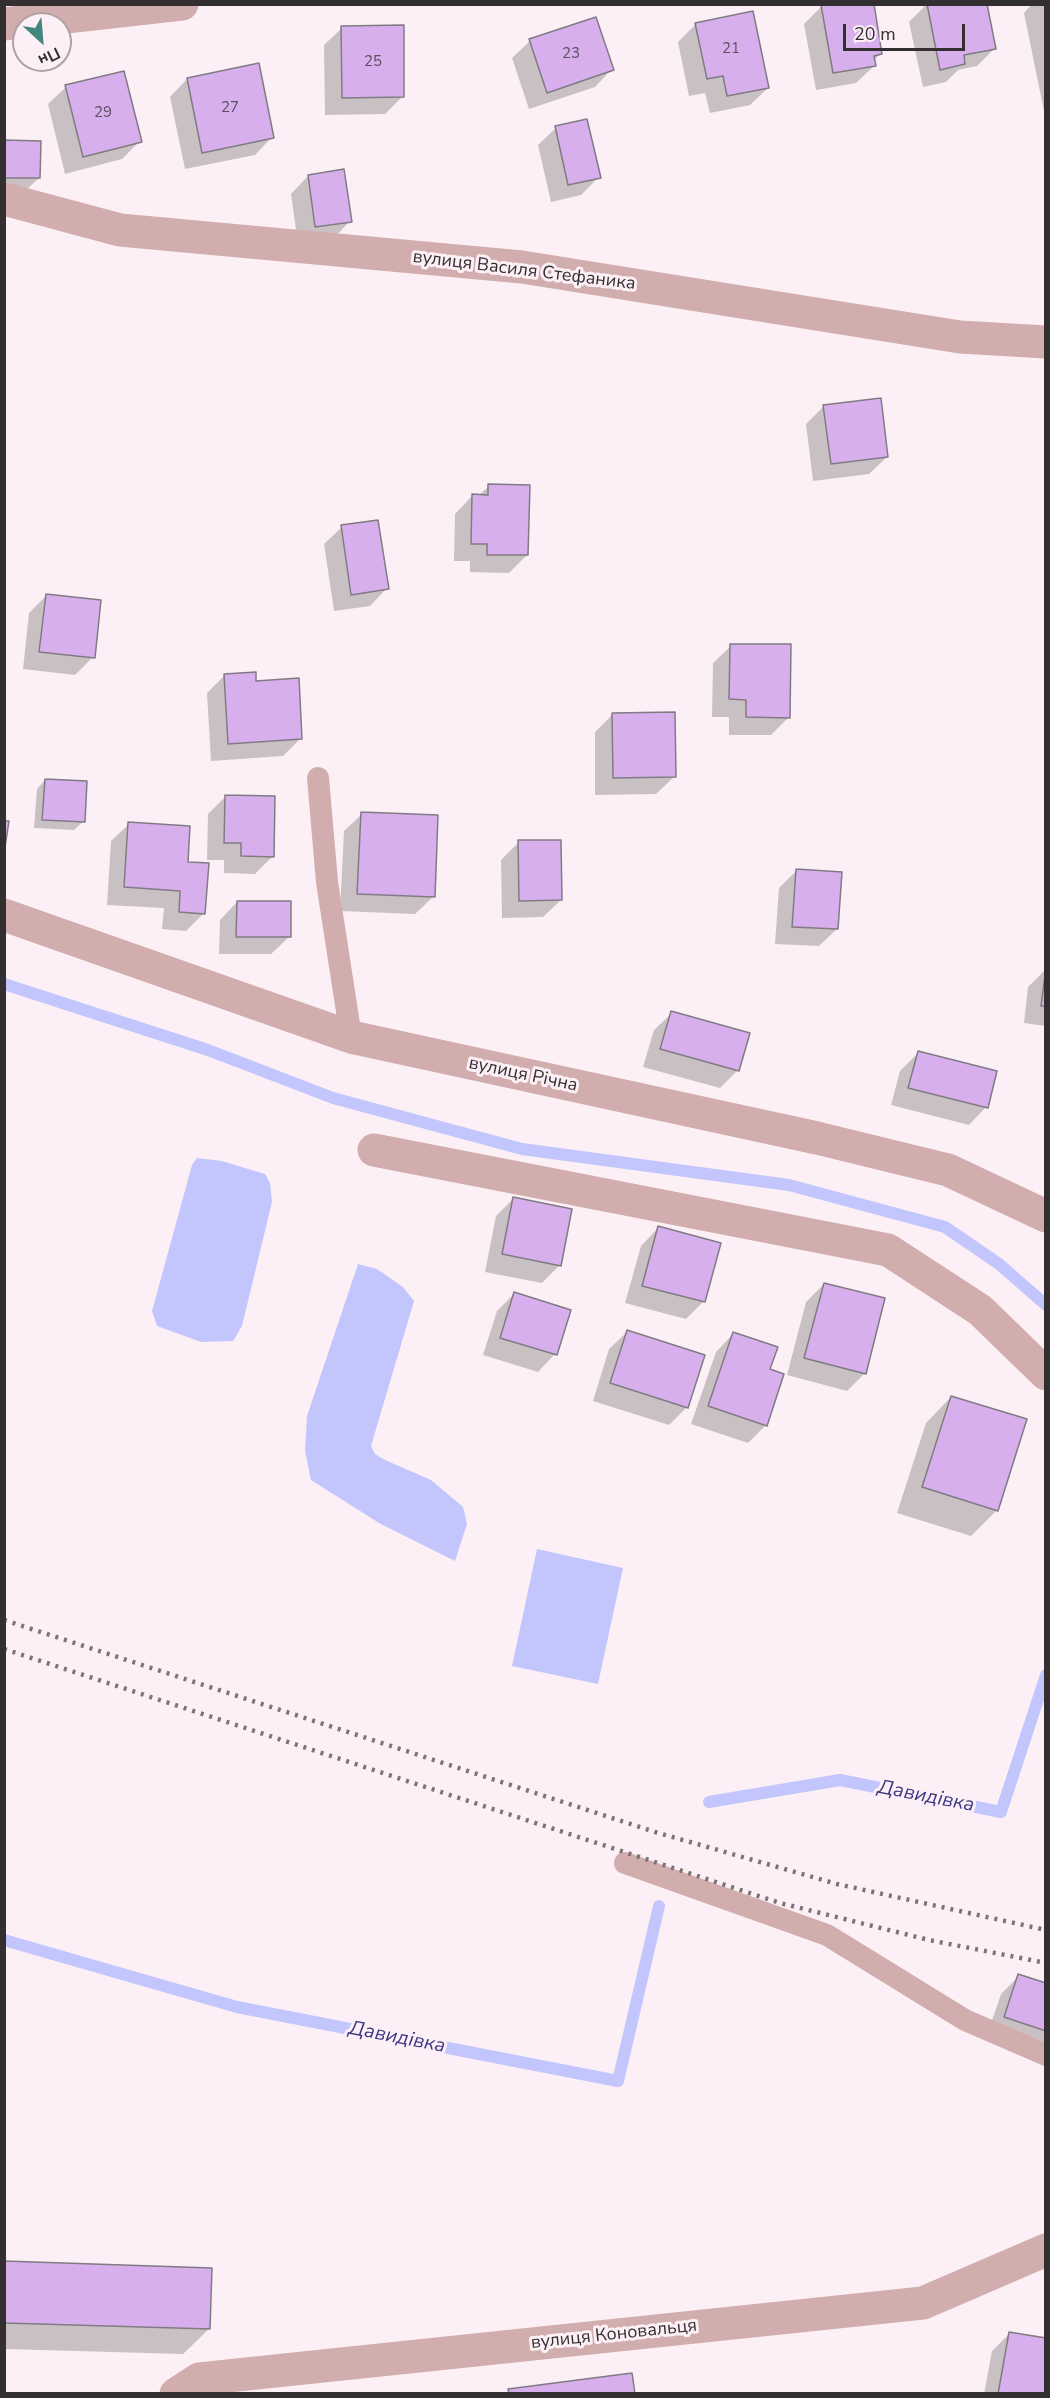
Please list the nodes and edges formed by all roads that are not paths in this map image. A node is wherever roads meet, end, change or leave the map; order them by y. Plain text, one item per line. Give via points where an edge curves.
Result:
1 (182, 4) edge
2 (4, 24) edge
3 (4, 199) edge
4 (1046, 342) edge
5 (318, 778) dead end
6 (4, 915) edge
7 (351, 1037) junction
8 (374, 1150) dead end
9 (1046, 1216) edge
10 (1046, 1374) edge
11 (625, 1863) dead end
12 (1046, 2055) edge
13 (1046, 2250) edge
14 (176, 2394) edge

1 - 2 street
3 - 4 street, вулиця Василя Стефаника via 120,230 522,267 960,337
5 - 7 lane via 327,882
6 - 7 street, вулиця Річна
7 - 9 street, вулиця Річна via 948,1170
8 - 10 street via 888,1250 980,1310
11 - 12 lane via 827,1935 965,2020
13 - 14 street, вулиця Коновальця via 923,2303 199,2379

